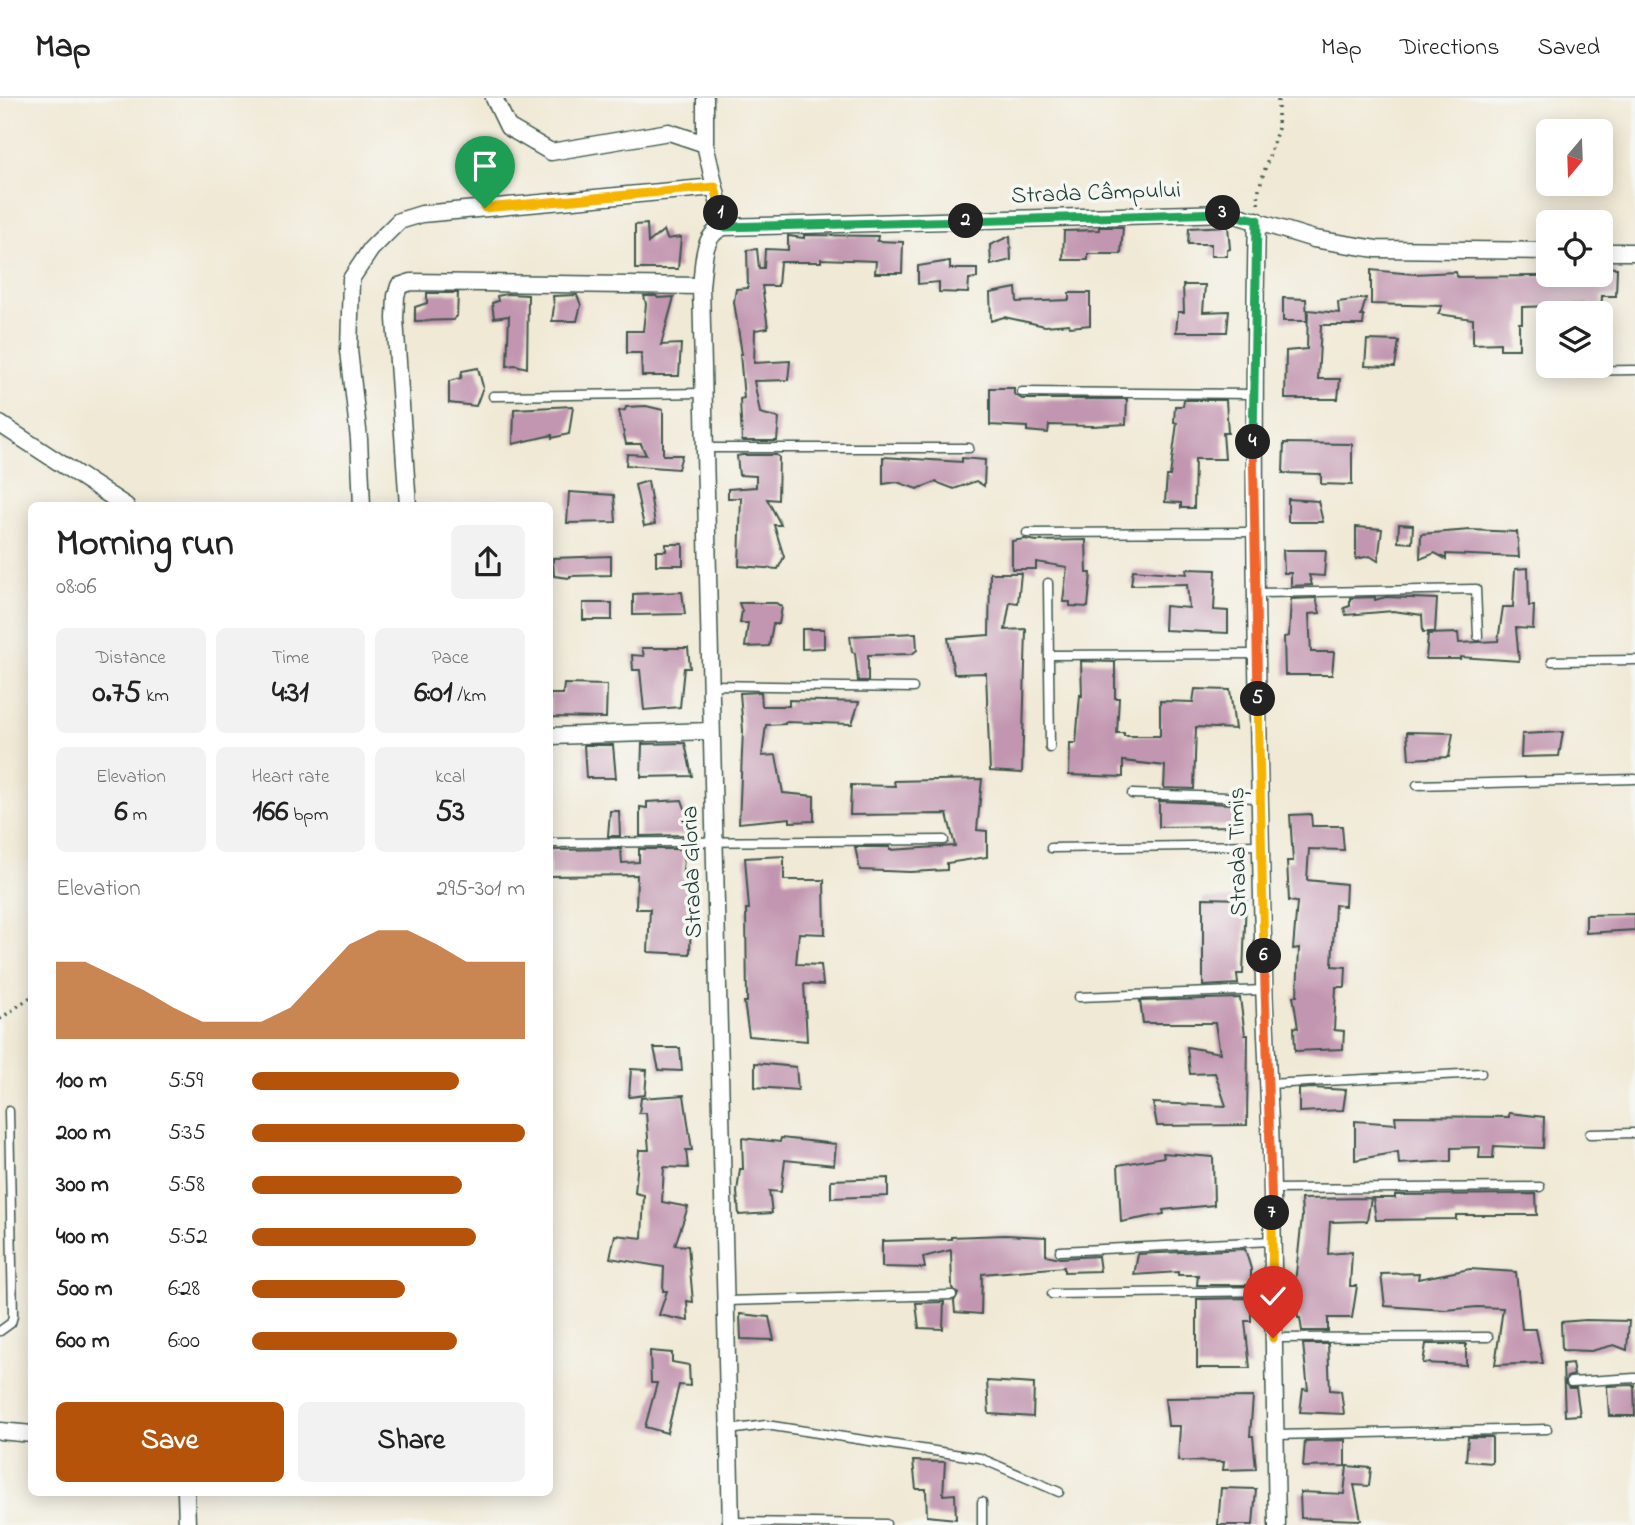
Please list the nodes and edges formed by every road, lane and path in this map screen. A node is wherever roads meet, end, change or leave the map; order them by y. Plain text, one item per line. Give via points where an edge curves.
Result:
1 (494, 98) edge
2 (705, 98) edge
3 (1278, 98) edge
4 (705, 144) junction
5 (715, 187) junction
6 (1257, 220) junction
7 (724, 227) junction
8 (1536, 251) edge
9 (1613, 251) edge
10 (1635, 252) edge
11 (701, 286) junction
12 (1613, 370) edge
13 (1635, 370) edge
14 (1022, 392) dead end
15 (704, 393) junction
16 (1253, 394) junction
17 (493, 396) dead end
18 (0, 424) edge
19 (706, 448) junction
20 (969, 448) dead end
21 (120, 502) edge
22 (362, 502) edge
23 (408, 502) edge
24 (1254, 532) junction
25 (1027, 533) dead end
26 (1048, 583) dead end
27 (1258, 593) junction
28 (1478, 636) dead end
29 (1257, 654) junction
30 (1049, 655) junction
31 (1635, 660) edge
32 (1552, 661) dead end
33 (711, 685) junction
34 (913, 688) dead end
35 (711, 732) junction
36 (553, 736) edge
37 (1050, 748) dead end
38 (1635, 779) edge
39 (1417, 785) dead end
40 (1132, 794) dead end
41 (1260, 798) junction
42 (944, 840) dead end
43 (716, 841) junction
44 (553, 843) edge
45 (1261, 845) junction
46 (1051, 848) dead end
47 (1265, 990) junction
48 (1079, 997) dead end
49 (28, 999) edge
50 (0, 1019) edge
51 (1481, 1073) dead end
52 (1268, 1084) junction
53 (9, 1111) dead end
54 (1635, 1133) edge
55 (1590, 1134) dead end
56 (1540, 1188) dead end
57 (1272, 1189) junction
58 (1272, 1241) junction
59 (1060, 1251) dead end
60 (1273, 1292) junction
61 (1052, 1294) dead end
62 (952, 1295) dead end
63 (726, 1300) junction
64 (0, 1331) edge
65 (1488, 1337) dead end
66 (1273, 1338) junction
67 (1635, 1378) edge
68 (1571, 1381) dead end
69 (1547, 1429) dead end
70 (729, 1430) junction
71 (0, 1431) edge
72 (28, 1434) edge
73 (1275, 1435) junction
74 (1059, 1492) dead end
75 (186, 1496) edge
76 (982, 1503) dead end
77 (731, 1524) edge
78 (886, 1524) edge
79 (187, 1525) edge
80 (982, 1525) edge
81 (1277, 1525) edge

1 - 4 street via 508,127 551,152 669,132
2 - 4 street
3 - 6 path via 1278,128 1259,188
4 - 5 street
5 - 7 street
5 - 22 street via 422,214 399,221 371,249 351,279 349,350
6 - 7 street, Strada Câmpului via 1229,213
6 - 8 street, Strada Câmpului via 1314,239 1376,249
6 - 16 street, Strada Timiș
7 - 11 street, Strada Gloria via 709,237
9 - 10 street
11 - 15 street, Strada Gloria
11 - 23 street via 411,282 399,286 395,319
12 - 13 lane
14 - 16 lane
15 - 17 lane
15 - 19 street, Strada Gloria
16 - 24 street, Strada Timiș
18 - 21 street
19 - 20 lane
19 - 33 street, Strada Gloria
24 - 25 lane
24 - 27 street, Strada Timiș
26 - 30 lane
27 - 28 lane via 1476,589
27 - 29 street, Strada Timiș
29 - 30 lane
29 - 41 street, Strada Timiș
30 - 37 lane
31 - 32 lane
33 - 34 lane
33 - 35 street, Strada Gloria
35 - 36 street
35 - 43 street, Strada Gloria
38 - 39 lane
40 - 41 lane
41 - 45 street, Strada Timiș
42 - 43 lane
43 - 44 lane
43 - 63 street, Strada Gloria
45 - 46 lane
45 - 47 street, Strada Timiș
47 - 48 lane
47 - 52 street, Strada Timiș
49 - 50 path
51 - 52 lane
52 - 57 street, Strada Timiș
53 - 64 lane via 13,1316
54 - 55 lane
56 - 57 lane
57 - 58 street, Strada Timiș
58 - 59 lane
58 - 60 street, Strada Timiș
60 - 61 lane
60 - 66 street, Strada Timiș
62 - 63 lane
63 - 70 street, Strada Gloria
65 - 66 lane
66 - 73 street, Strada Timiș
67 - 68 lane
69 - 73 lane
70 - 74 lane via 766,1425 980,1458
70 - 77 street, Strada Gloria
71 - 72 street
73 - 81 street, Strada Timiș
75 - 79 street
76 - 80 lane
77 - 78 lane

